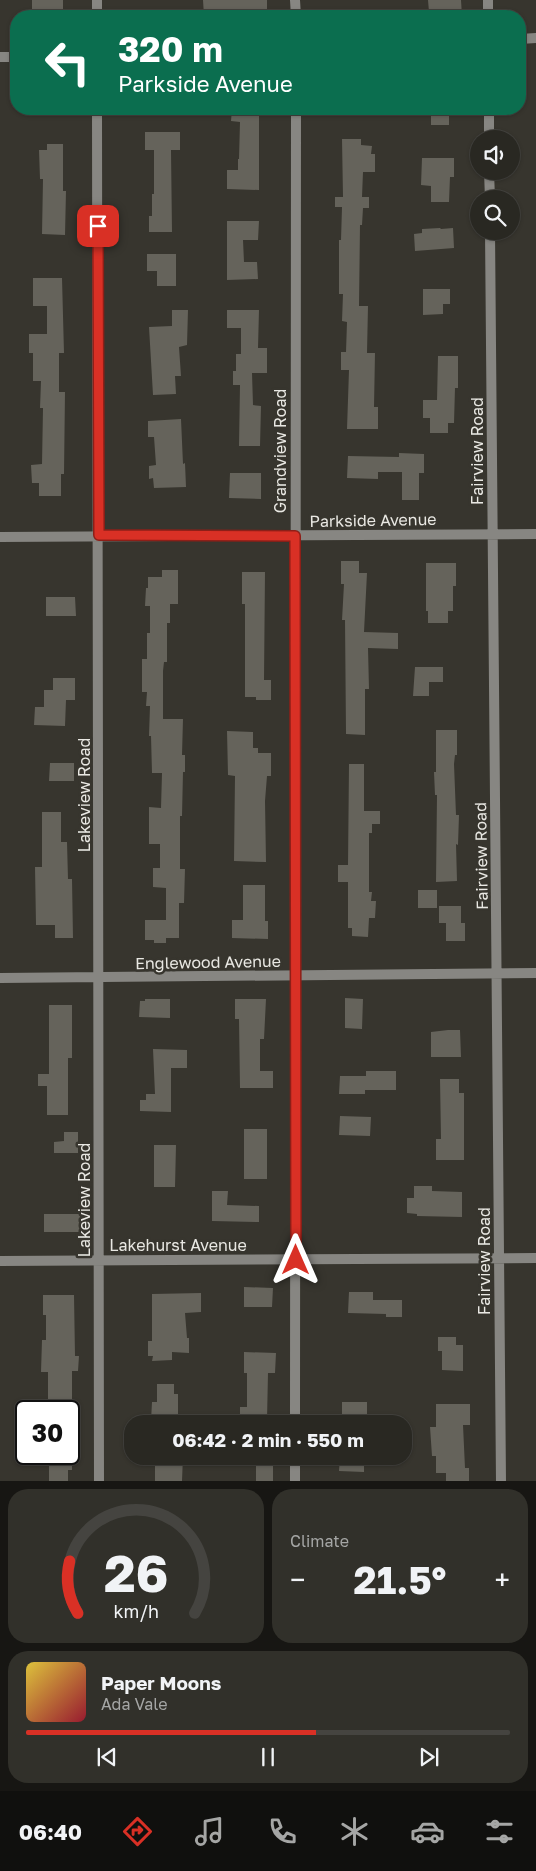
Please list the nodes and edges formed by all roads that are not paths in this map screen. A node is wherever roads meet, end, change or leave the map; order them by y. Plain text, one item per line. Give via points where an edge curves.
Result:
1 (97, 115) edge
2 (296, 115) edge
3 (489, 115) edge
4 (489, 130) edge
5 (490, 240) edge
6 (492, 534) junction
7 (536, 534) edge
8 (99, 535) junction
9 (295, 536) junction
10 (0, 537) edge
11 (536, 973) edge
12 (497, 974) junction
13 (296, 976) junction
14 (0, 978) edge
15 (99, 978) junction
16 (499, 1258) junction
17 (536, 1258) edge
18 (99, 1260) junction
19 (296, 1260) junction
20 (0, 1261) edge
21 (295, 1415) edge
22 (295, 1465) edge
23 (99, 1481) edge
24 (295, 1481) edge
25 (501, 1481) edge

1 - 8 street, Lakeview Road
2 - 9 street, Grandview Road
3 - 4 street
5 - 6 street, Fairview Road
6 - 7 street, Parkside Avenue
6 - 9 street, Parkside Avenue
6 - 12 street, Fairview Road
8 - 9 street, Parkside Avenue
8 - 10 street, Parkside Avenue
8 - 15 street, Lakeview Road
9 - 13 street, Grandview Road
11 - 12 street, Englewood Avenue
12 - 13 street, Englewood Avenue
12 - 16 street, Fairview Road
13 - 15 street, Englewood Avenue
13 - 19 street, Grandview Road
14 - 15 street, Englewood Avenue
15 - 18 street, Lakeview Road
16 - 17 street, Lakehurst Avenue
16 - 19 street, Lakehurst Avenue
16 - 25 street, Fairview Road
18 - 19 street, Lakehurst Avenue
18 - 20 street, Lakehurst Avenue
18 - 23 street, Lakeview Road
19 - 21 street, Grandview Road
22 - 24 street

